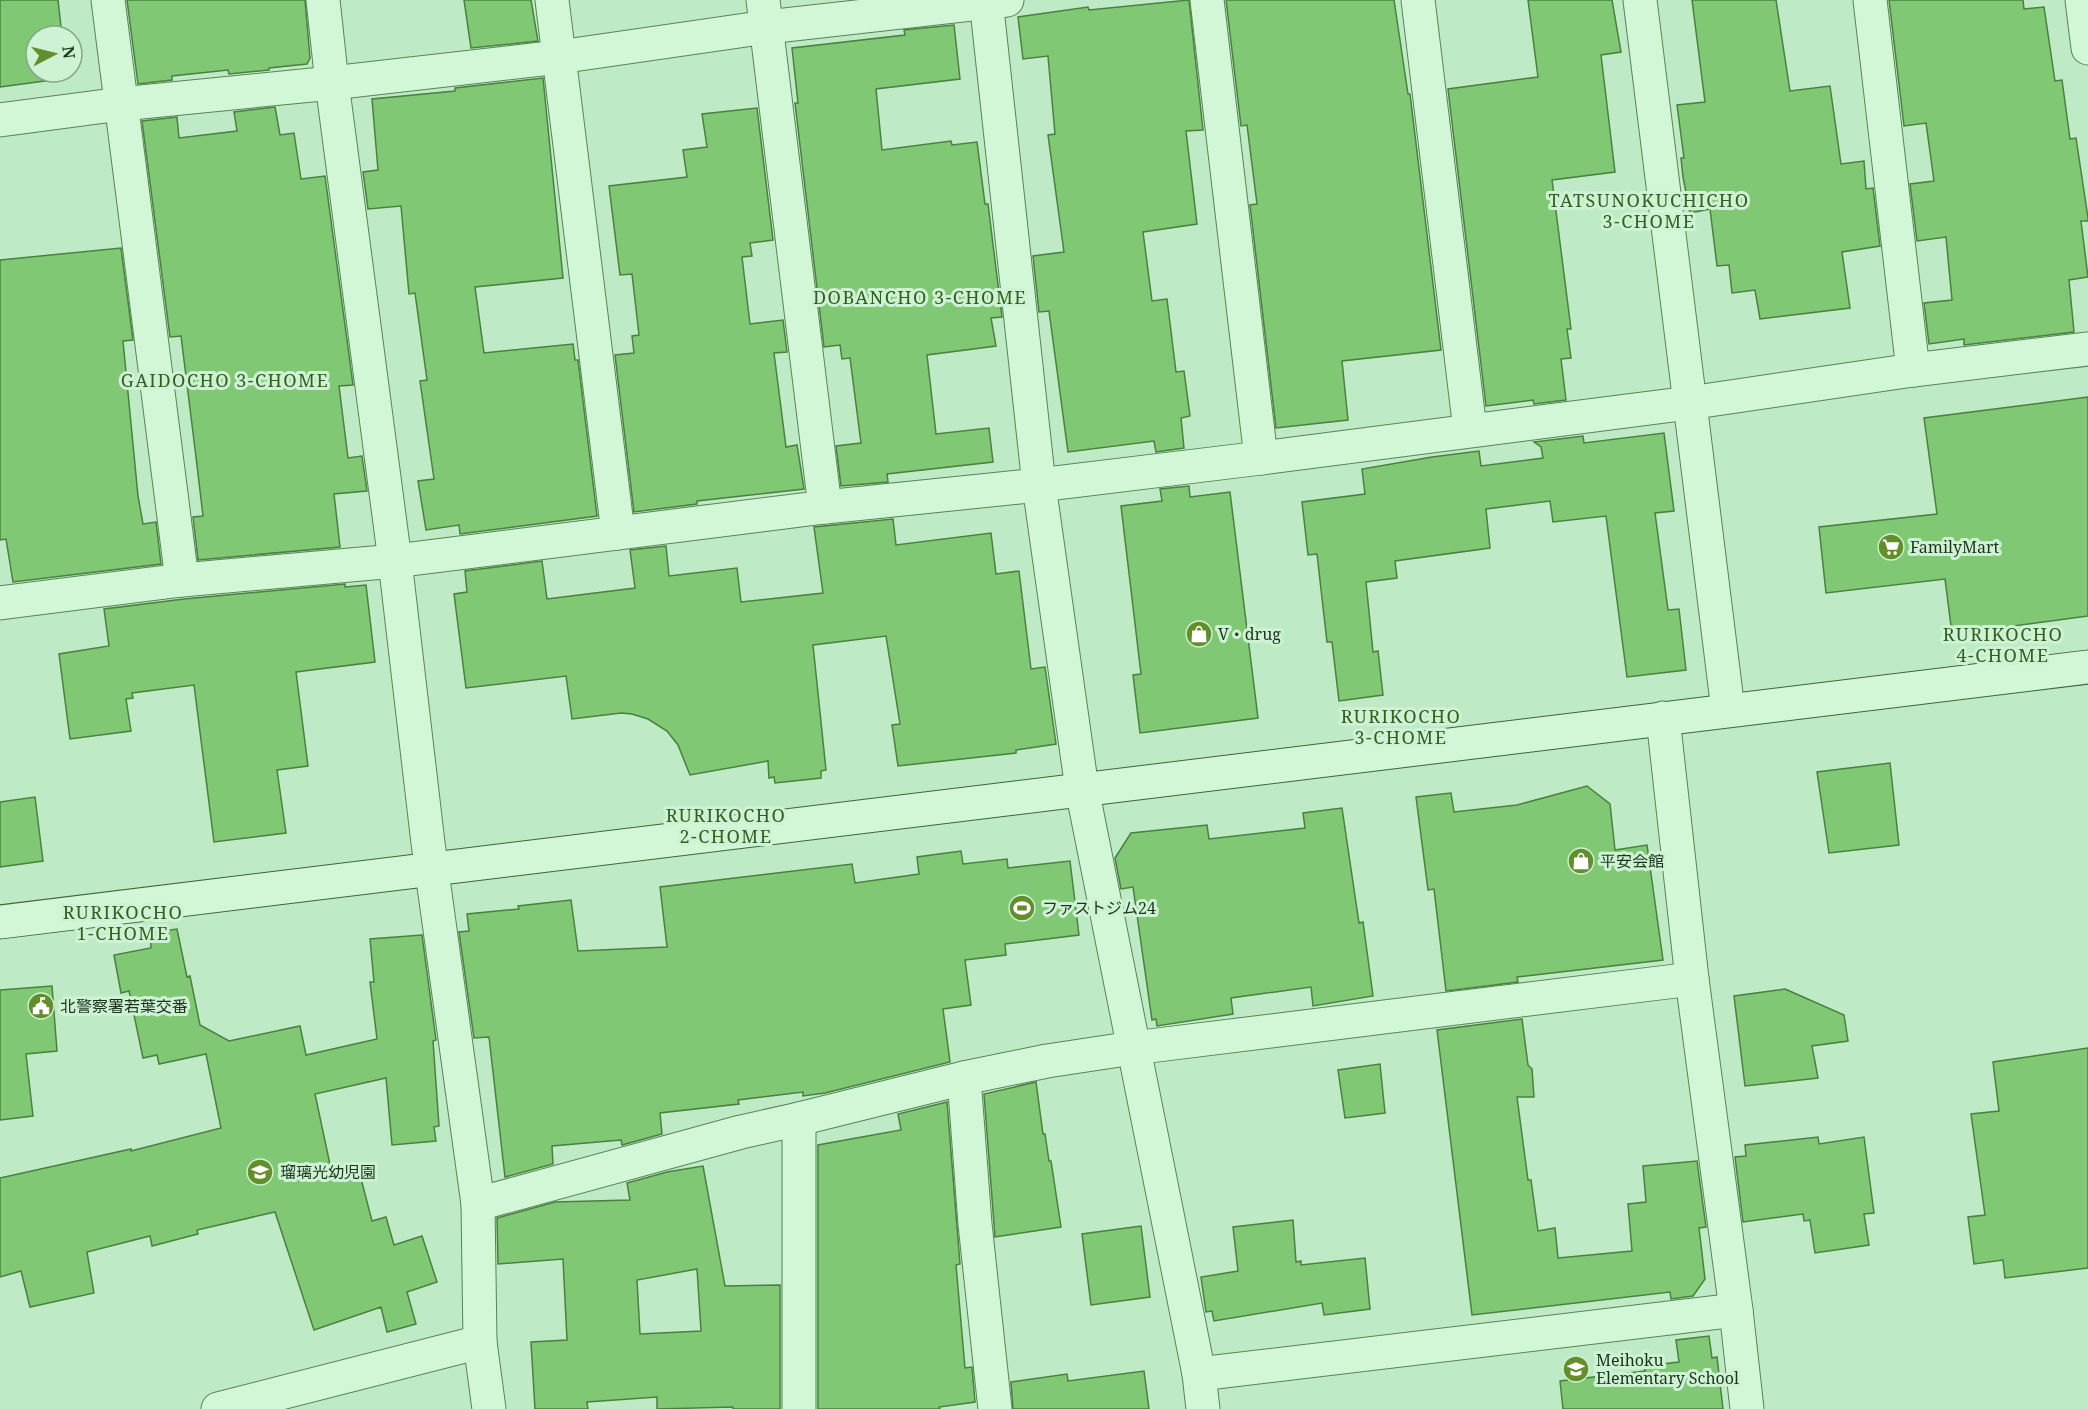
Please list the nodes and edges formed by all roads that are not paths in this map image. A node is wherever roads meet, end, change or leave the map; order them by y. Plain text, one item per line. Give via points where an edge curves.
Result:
1 (108, 0) edge
2 (323, 0) edge
3 (552, 0) edge
4 (1208, 0) edge
5 (1418, 0) edge
6 (1640, 0) edge
7 (1870, 0) edge
8 (2082, 0) edge
9 (993, 1) edge
10 (765, 13) edge
11 (2088, 48) edge
12 (559, 57) junction
13 (332, 83) junction
14 (121, 104) junction
15 (0, 120) edge
16 (2088, 348) edge
17 (1913, 370) junction
18 (1689, 403) junction
19 (1470, 430) junction
20 (1261, 458) junction
21 (1039, 485) junction
22 (825, 507) junction
23 (618, 533) junction
24 (395, 561) junction
25 (182, 580) junction
26 (0, 603) edge
27 (2088, 667) edge
28 (1728, 710) junction
29 (1663, 718) junction
30 (1082, 789) junction
31 (432, 871) junction
32 (0, 922) edge
33 (1692, 979) junction
34 (1133, 1048) junction
35 (964, 1078) junction
36 (799, 1119) junction
37 (478, 1204) junction
38 (1736, 1310) junction
39 (480, 1342) junction
40 (1199, 1374) junction
41 (218, 1409) edge
42 (489, 1409) edge
43 (799, 1409) edge
44 (994, 1409) edge
45 (1203, 1409) edge
46 (1747, 1409) edge

1 - 14 street
2 - 13 street
3 - 12 street
4 - 20 street
5 - 19 street
6 - 18 street
7 - 17 street
8 - 11 street
9 - 10 street
9 - 21 street
10 - 12 street
10 - 22 street
12 - 13 street
12 - 23 street
13 - 14 street
13 - 24 street
14 - 15 street
14 - 25 street
16 - 17 street
17 - 18 street
18 - 19 street
18 - 28 street
19 - 20 street
20 - 21 street
21 - 22 street
21 - 30 street
22 - 23 street
23 - 24 street
24 - 25 street
24 - 31 street
25 - 26 street
27 - 28 street
28 - 29 street
29 - 30 street
29 - 33 street
30 - 31 street
30 - 34 street
31 - 32 street
31 - 37 street
33 - 34 street
33 - 38 street
34 - 35 street
34 - 40 street
35 - 36 street
35 - 44 street
36 - 37 street
36 - 43 street
37 - 39 street
38 - 40 street
38 - 46 street
39 - 41 street
39 - 42 street
40 - 45 street

